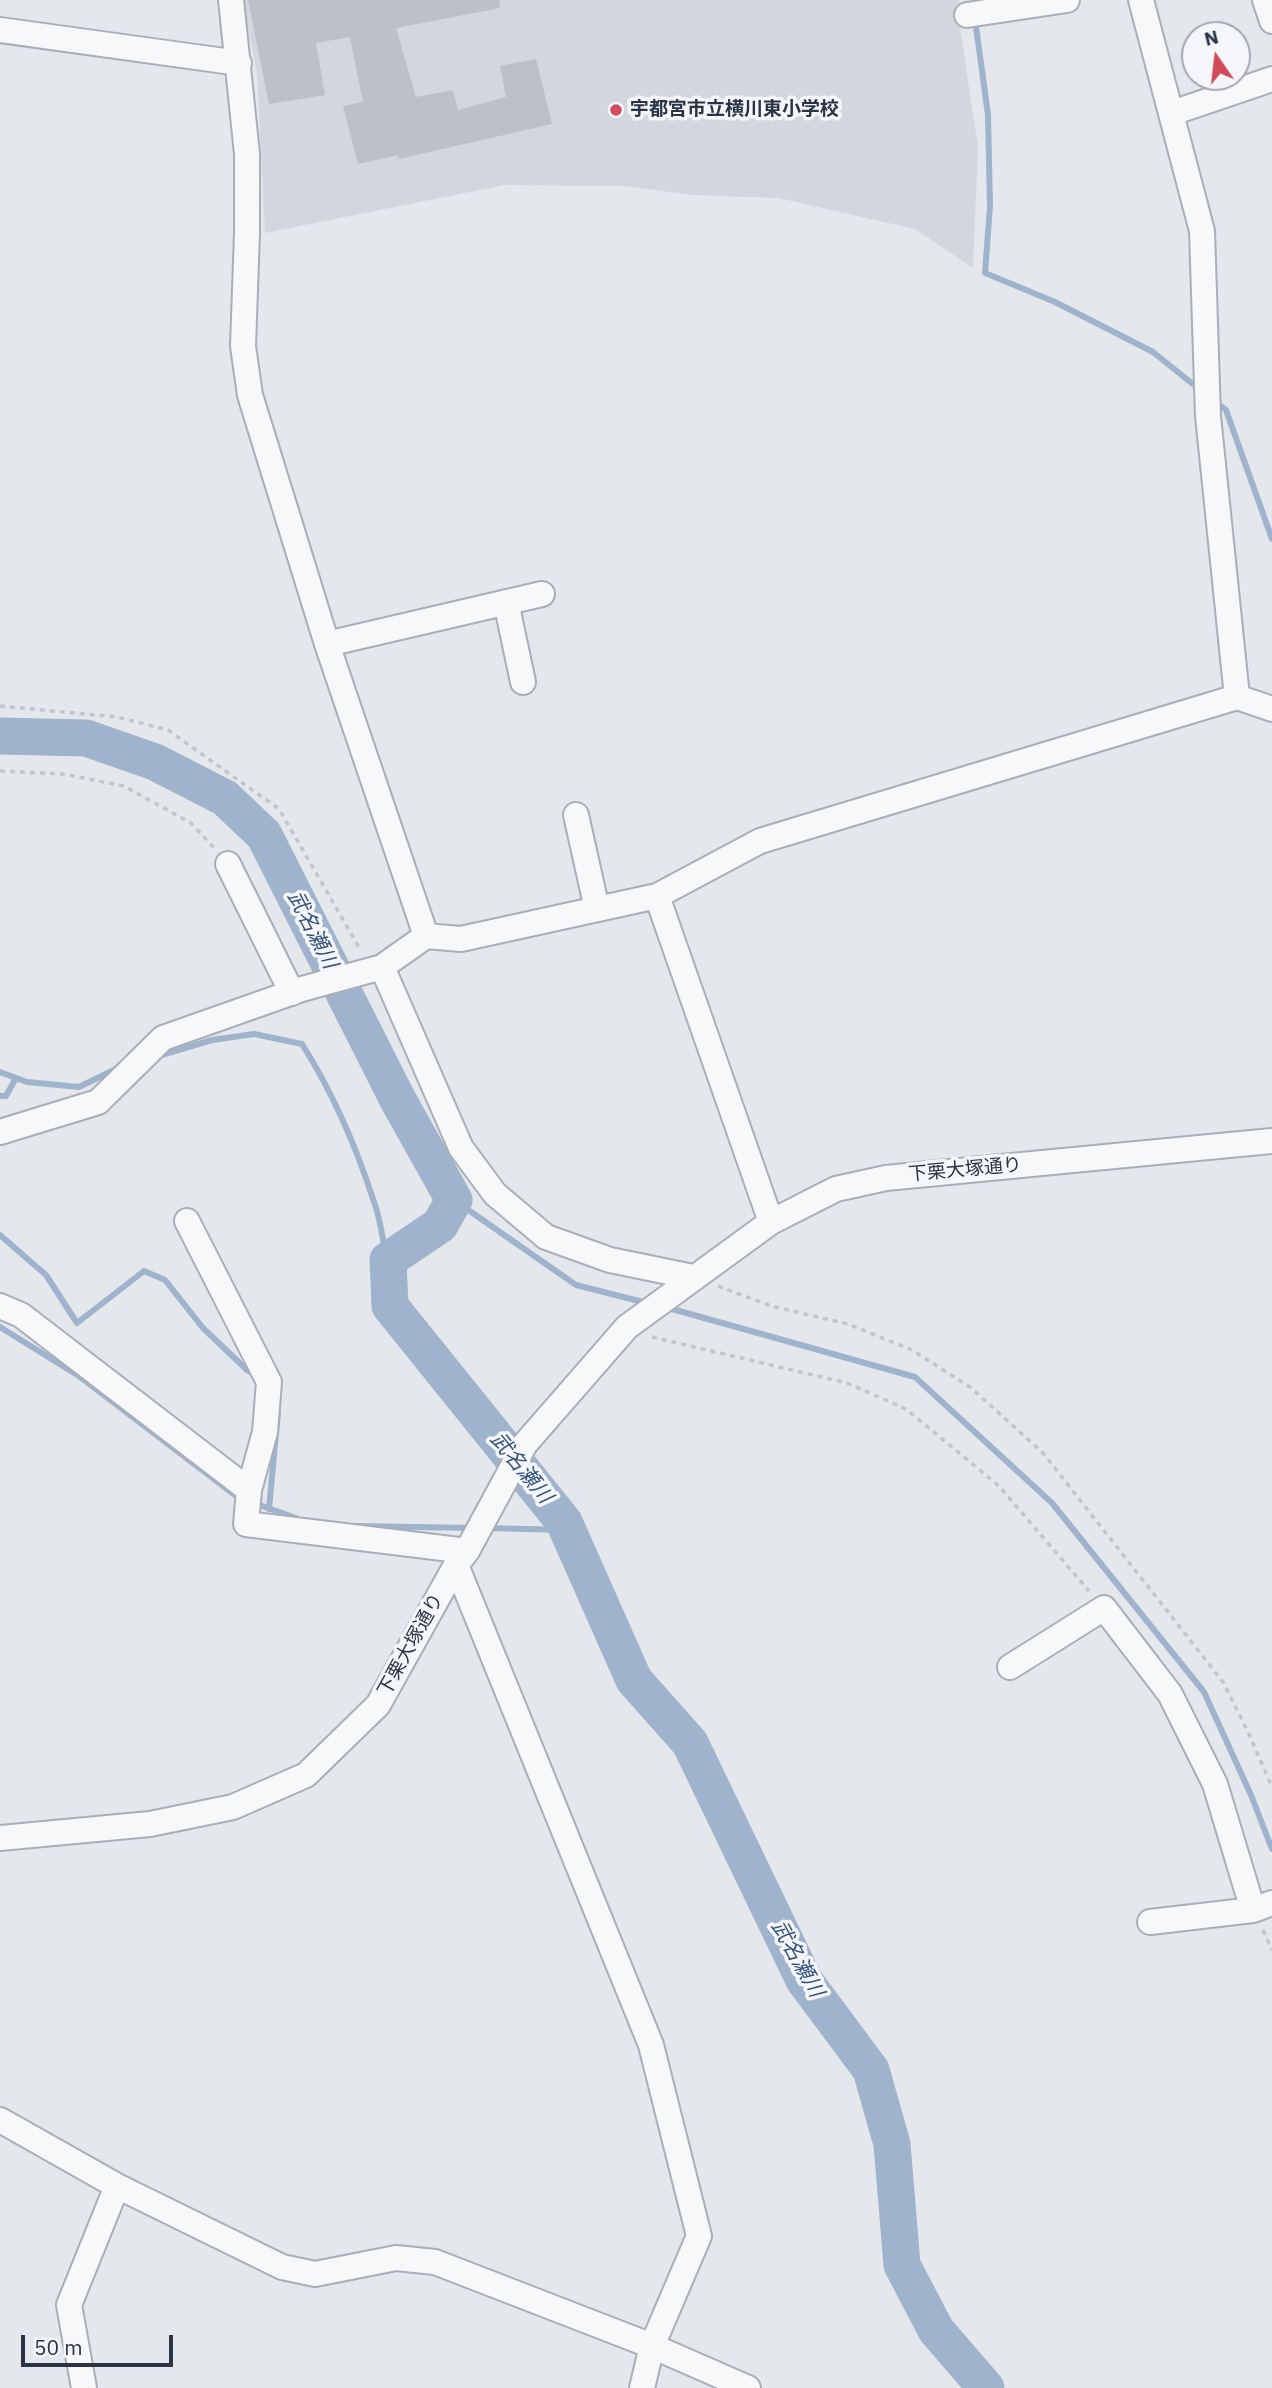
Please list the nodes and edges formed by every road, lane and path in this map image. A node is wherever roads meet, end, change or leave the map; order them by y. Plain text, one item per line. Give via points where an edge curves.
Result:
1 (231, 0) edge
2 (1067, 0) edge
3 (1141, 0) edge
4 (1265, 0) edge
5 (967, 15) dead end
6 (1272, 21) edge
7 (0, 30) edge
8 (239, 63) junction
9 (1272, 79) edge
10 (1172, 113) junction
11 (542, 593) dead end
12 (506, 602) junction
13 (327, 645) junction
14 (523, 682) dead end
15 (1237, 697) junction
16 (0, 706) edge
17 (1272, 709) edge
18 (0, 771) edge
19 (576, 815) dead end
20 (228, 864) joint
21 (657, 896) junction
22 (597, 909) junction
23 (426, 936) junction
24 (373, 969) junction
25 (297, 991) junction
26 (0, 1132) edge
27 (1272, 1141) edge
28 (187, 1221) dead end
29 (771, 1222) junction
30 (689, 1280) junction
31 (0, 1306) edge
32 (625, 1330) junction
33 (249, 1490) junction
34 (461, 1558) junction
35 (1104, 1608) junction
36 (1010, 1667) dead end
37 (1272, 1787) edge
38 (0, 1838) edge
39 (1263, 1906) edge
40 (1150, 1922) dead end
41 (0, 2120) edge
42 (117, 2186) junction
43 (652, 2346) junction
44 (84, 2388) edge
45 (642, 2388) edge
46 (748, 2388) edge

1 - 8 street
2 - 5 street
3 - 10 street
4 - 6 street
7 - 8 street
8 - 13 street via 247,154 243,346 250,395
9 - 10 street
10 - 15 street via 1202,231 1208,416
11 - 12 street
12 - 13 street
12 - 14 street
13 - 23 street
15 - 17 street
15 - 21 street via 760,841
16 - 24 path via 117,716 168,730 279,809
18 - 20 path via 63,774 124,786 191,823
19 - 22 street
20 - 25 street
21 - 22 street
21 - 29 street
22 - 23 street via 461,939
23 - 24 street
24 - 25 street
24 - 30 street via 461,1148 495,1194 546,1237 610,1260
25 - 26 street via 163,1038 98,1102
27 - 29 street, 下栗大塚通り via 886,1178 836,1189
28 - 33 street via 270,1382 265,1432
29 - 30 street, 下栗大塚通り
30 - 32 street, 下栗大塚通り
30 - 37 path via 848,1324 912,1350 970,1387 1043,1453 1223,1682
31 - 33 street via 21,1315
32 - 34 street, 下栗大塚通り via 525,1444
32 - 35 path via 847,1383 906,1409 999,1486
33 - 34 street via 246,1524
34 - 38 street, 下栗大塚通り via 378,1705 306,1774 233,1807 150,1824
34 - 43 street via 651,2045 699,2236
35 - 36 street
35 - 39 street via 1170,1695 1214,1784
39 - 40 street
41 - 42 street
42 - 43 street via 282,2267 315,2274 396,2258 435,2262
42 - 44 street via 69,2305
43 - 45 street
43 - 46 street

